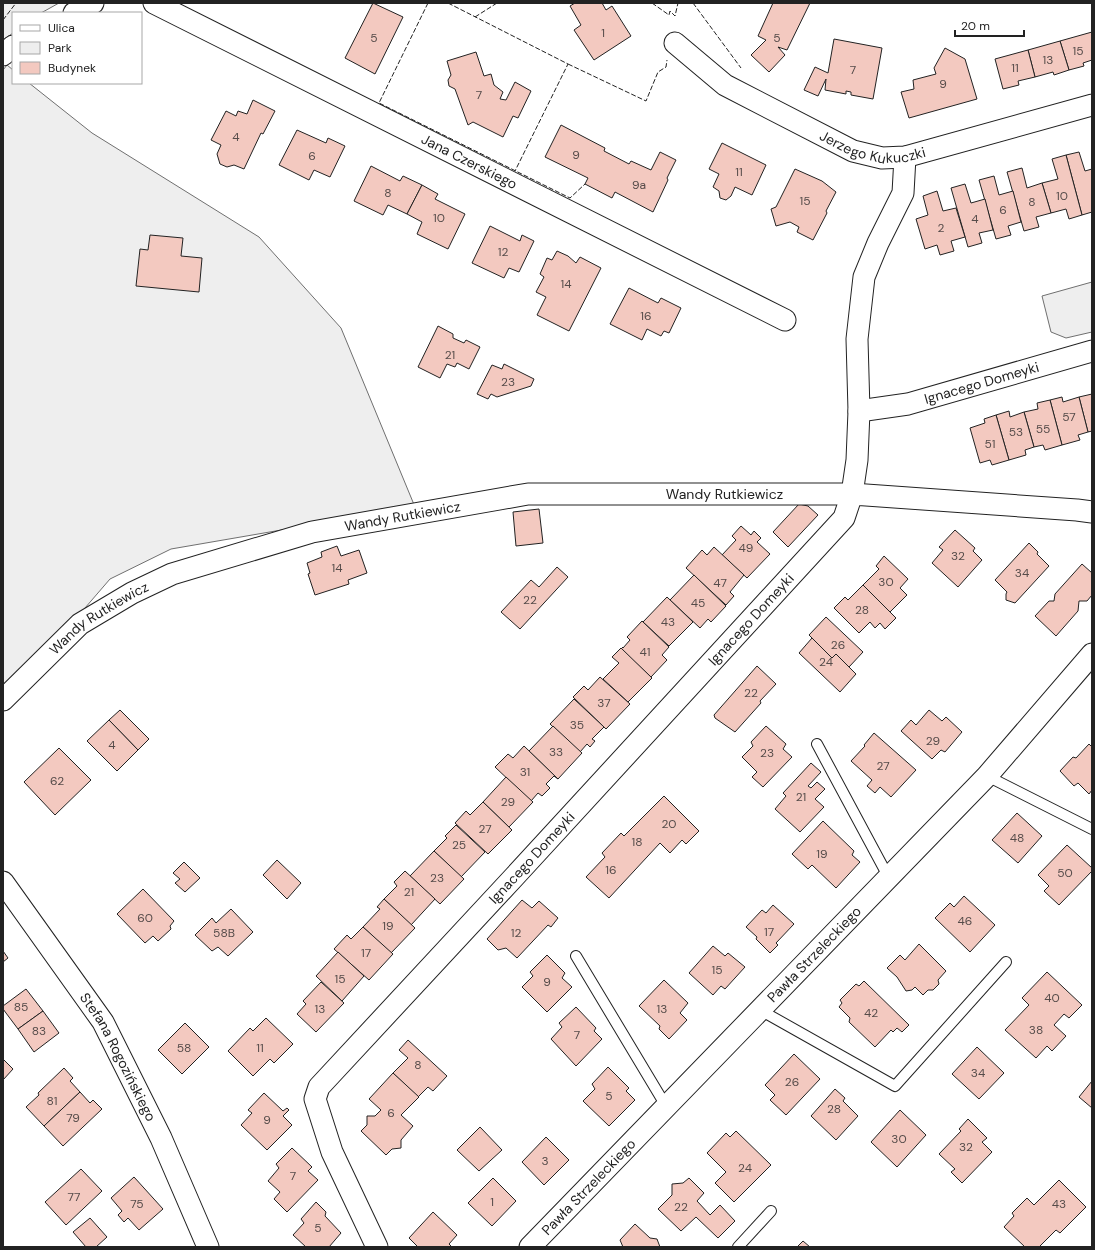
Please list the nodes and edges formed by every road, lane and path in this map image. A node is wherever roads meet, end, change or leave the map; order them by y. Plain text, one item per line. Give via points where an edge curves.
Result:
1 (93, 3) edge
2 (154, 3) edge
3 (76, 12) edge
4 (675, 43) dead end
5 (12, 47) edge
6 (3, 55) edge
7 (1092, 105) edge
8 (905, 157) junction
9 (785, 320) dead end
10 (1092, 351) edge
11 (859, 410) junction
12 (852, 494) junction
13 (1092, 512) edge
14 (1092, 654) edge
15 (3, 700) edge
16 (817, 744) dead end
17 (988, 776) junction
18 (1092, 829) edge
19 (889, 878) junction
20 (3, 882) edge
21 (576, 956) dead end
22 (1006, 962) dead end
23 (760, 1010) junction
24 (666, 1106) junction
25 (771, 1211) dead end
26 (539, 1244) edge
27 (208, 1247) edge
28 (377, 1247) edge
29 (738, 1247) edge

1 - 3 street
2 - 9 street, Jana Czerskiego
4 - 8 street, Jerzego Kukuczki via 725,85 854,151 882,158
5 - 6 street
7 - 8 street, Jerzego Kukuczki
8 - 11 street via 904,193 864,277 857,339
10 - 11 street, Ignacego Domeyki via 908,404
11 - 12 street, Ignacego Domeyki via 857,460
12 - 13 street
12 - 15 street, Wandy Rutkiewicz via 528,494 312,532 172,574 132,593 80,624
12 - 28 street, Ignacego Domeyki via 844,518 319,1087 315,1099 332,1152
14 - 17 street, Pawła Strzeleckiego
16 - 19 lane
17 - 18 lane
17 - 19 street, Pawła Strzeleckiego
19 - 23 street, Pawła Strzeleckiego
20 - 27 street, Stefana Rogozińskiego via 104,1022 161,1138
21 - 24 lane
22 - 23 lane via 895,1086
23 - 24 street, Pawła Strzeleckiego
24 - 26 street, Pawła Strzeleckiego
25 - 29 lane

